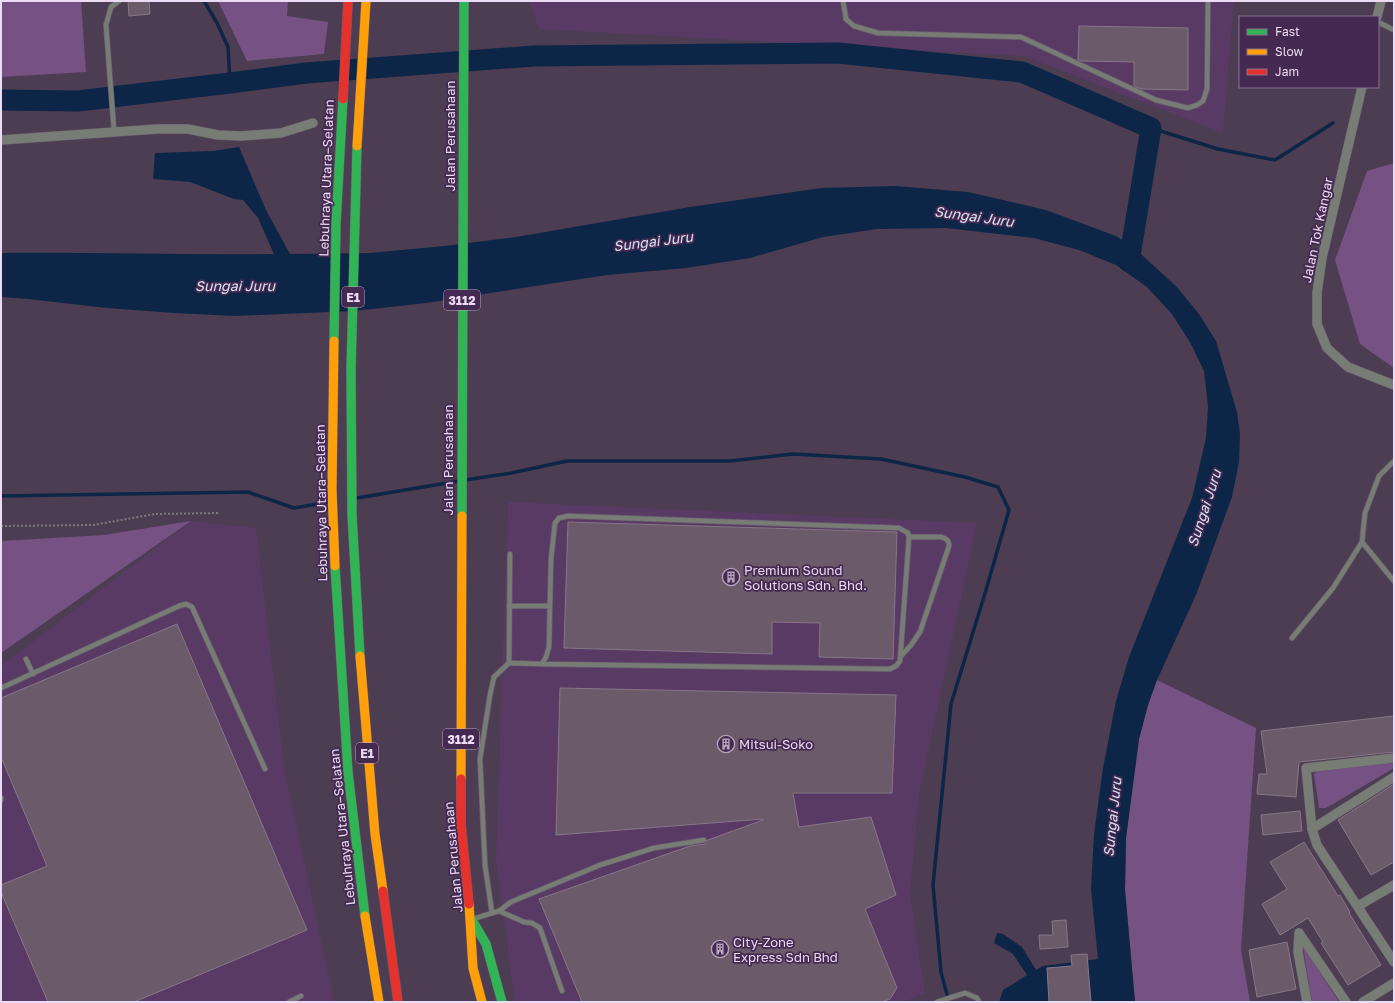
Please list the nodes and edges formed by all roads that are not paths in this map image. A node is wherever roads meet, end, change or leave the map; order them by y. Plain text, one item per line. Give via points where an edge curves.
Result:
1 (119, 1) edge
2 (348, 1) edge
3 (366, 1) edge
4 (464, 1) edge
5 (843, 1) edge
6 (1208, 1) edge
7 (1380, 1) edge
8 (1377, 16) edge
9 (1379, 22) edge
10 (1394, 30) edge
11 (1362, 88) edge
12 (313, 123) dead end
13 (114, 131) junction
14 (1, 140) edge
15 (1394, 385) edge
16 (1394, 461) edge
17 (909, 537) junction
18 (1362, 542) junction
19 (510, 554) dead end
20 (1394, 581) edge
21 (509, 606) junction
22 (549, 606) junction
23 (1292, 638) dead end
24 (901, 656) junction
25 (26, 659) dead end
26 (509, 663) junction
27 (542, 664) junction
28 (33, 674) junction
29 (1, 688) edge
30 (1394, 758) edge
31 (265, 769) dead end
32 (1394, 777) edge
33 (1312, 829) junction
34 (704, 840) dead end
35 (1394, 884) edge
36 (1358, 906) junction
37 (499, 911) junction
38 (492, 913) junction
39 (471, 919) junction
40 (1394, 962) edge
41 (1394, 983) edge
42 (562, 991) dead end
43 (301, 996) dead end
44 (289, 1002) edge
45 (379, 1002) edge
46 (398, 1002) edge
47 (482, 1002) edge
48 (502, 1002) edge
49 (938, 1002) edge
50 (980, 1002) edge
51 (1307, 1002) edge
52 (1346, 1002) edge
53 (1363, 1002) edge

1 - 13 lane via 111,7 106,25
2 - 45 main road, Lebuhraya Utara–Selatan / E1 via 336,224 332,490 336,598 348,772 364,910
3 - 46 main road, E1 via 355,170 351,370 352,515 365,728 375,834
4 - 39 main road, Jalan Perusahaan / 3112 via 461,825
5 - 6 lane via 846,19 854,26 878,33 1021,37 1156,100 1188,108 1203,100 1207,89
7 - 8 street
9 - 10 lane
11 - 15 street, Jalan Tok Kangar via 1322,258 1317,293 1317,324 1327,348 1348,367
12 - 13 street via 281,133 240,136 188,129
13 - 14 street
16 - 18 lane via 1379,476 1365,513
17 - 22 lane via 908,533 898,528 568,516 555,522
17 - 24 lane
17 - 24 lane via 942,537 949,541 949,546 920,632
18 - 20 lane
18 - 23 lane via 1333,588
19 - 21 lane
21 - 22 lane
21 - 26 lane
22 - 27 lane via 550,647
24 - 27 lane via 896,666 890,669
25 - 28 lane
26 - 27 lane
26 - 38 lane via 494,677 480,759 485,865
28 - 29 lane
28 - 31 lane via 179,606 192,606
30 - 33 street via 1306,768
32 - 33 street
33 - 36 street via 1317,845
34 - 37 lane via 654,848 600,865 511,902
35 - 36 street
36 - 40 street
37 - 38 lane
37 - 42 lane via 540,928
38 - 39 lane
39 - 47 main road, Jalan Perusahaan / 3112 via 473,968
39 - 48 main road, Jalan Perusahaan / 3112 via 486,944
41 - 53 street
43 - 44 lane
49 - 50 lane via 965,993
51 - 52 street via 1298,952 1299,933

